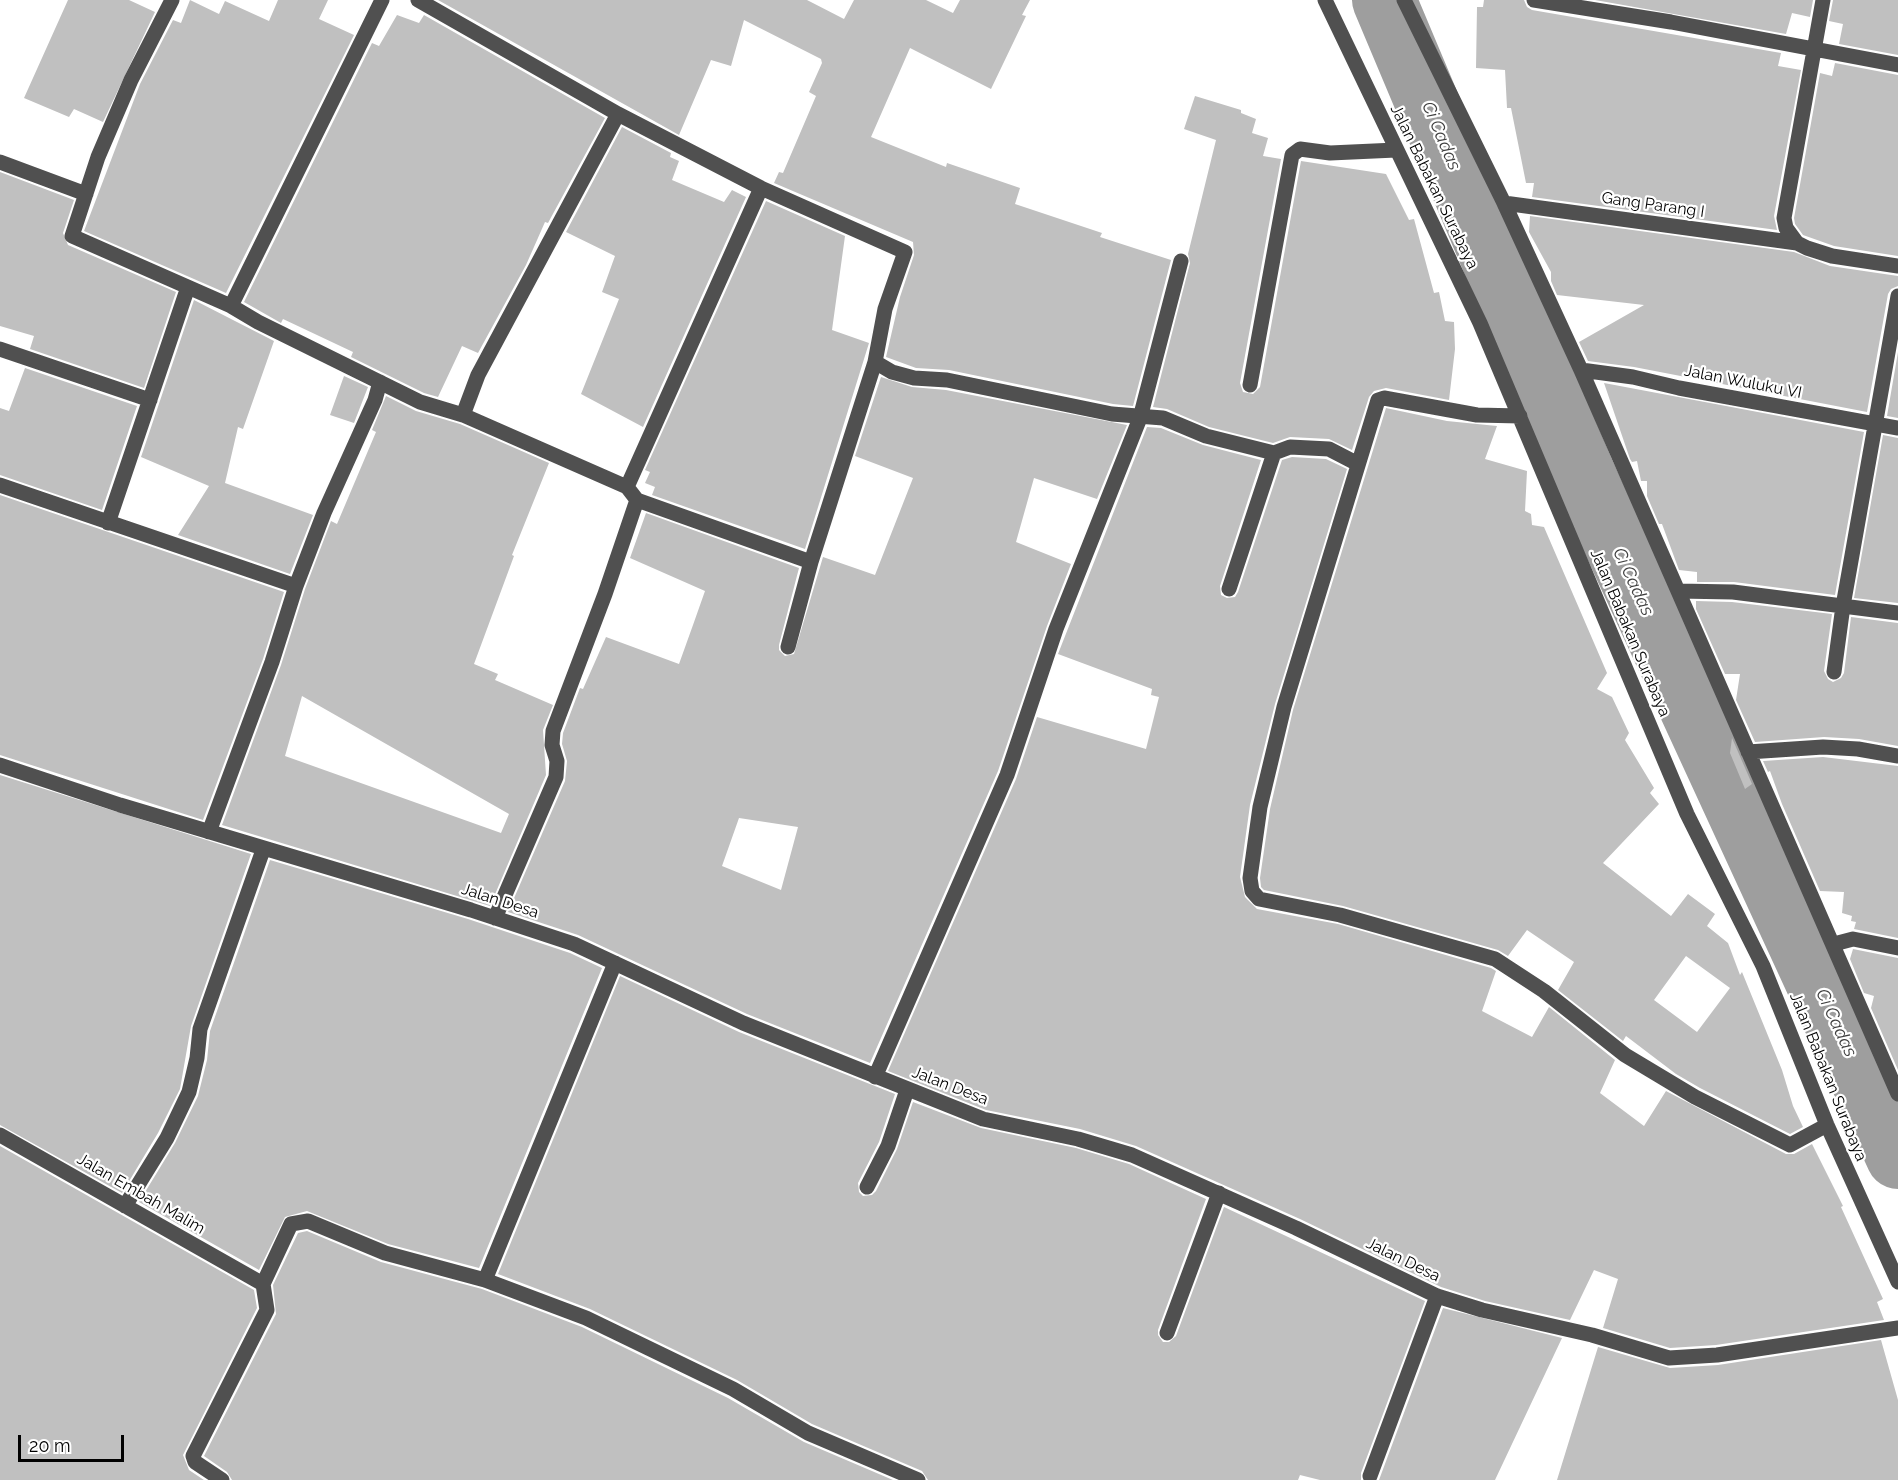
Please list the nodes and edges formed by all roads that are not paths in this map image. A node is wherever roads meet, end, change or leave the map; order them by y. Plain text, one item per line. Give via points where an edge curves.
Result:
1 (172, 0) edge
2 (382, 0) edge
3 (418, 0) edge
4 (1325, 0) edge
5 (1404, 0) edge
6 (1534, 0) edge
7 (1823, 0) edge
8 (1815, 50) junction
9 (1898, 65) edge
10 (618, 114) junction
11 (1396, 150) junction
12 (0, 162) edge
13 (760, 188) junction
14 (87, 194) junction
15 (1504, 203) junction
16 (1797, 243) junction
17 (1181, 261) dead end
18 (1898, 266) edge
19 (188, 287) junction
20 (1898, 296) edge
21 (231, 306) junction
22 (0, 348) edge
23 (875, 363) junction
24 (1581, 370) junction
25 (380, 382) junction
26 (1250, 385) dead end
27 (150, 400) junction
28 (463, 415) junction
29 (1520, 416) junction
30 (1140, 418) junction
31 (1876, 426) junction
32 (1898, 428) edge
33 (1274, 453) junction
34 (1359, 464) junction
35 (0, 485) edge
36 (627, 487) junction
37 (637, 500) junction
38 (108, 523) junction
39 (811, 562) junction
40 (296, 586) junction
41 (1229, 589) dead end
42 (1678, 591) junction
43 (1843, 606) junction
44 (1898, 613) edge
45 (788, 647) dead end
46 (1834, 672) dead end
47 (1748, 752) junction
48 (1898, 756) edge
49 (0, 765) edge
50 (209, 832) junction
51 (263, 849) junction
52 (495, 918) junction
53 (1834, 944) junction
54 (1898, 948) edge
55 (615, 963) junction
56 (875, 1077) junction
57 (907, 1090) junction
58 (1898, 1094) edge
59 (1827, 1125) junction
60 (0, 1135) edge
61 (867, 1187) dead end
62 (1219, 1193) junction
63 (125, 1206) junction
64 (485, 1281) junction
65 (1898, 1282) edge
66 (263, 1284) junction
67 (1437, 1296) junction
68 (1898, 1328) edge
69 (1167, 1333) dead end
70 (1370, 1476) dead end
71 (222, 1480) edge
72 (918, 1480) edge

1 - 14 street via 131,80 98,157
2 - 21 street
3 - 10 street
4 - 11 street, Jalan Babakan Surabaya
5 - 15 street
6 - 8 street
7 - 8 street
8 - 9 street
8 - 16 street via 1784,218
10 - 13 street
10 - 28 street via 478,375
11 - 26 street via 1330,153 1300,149 1292,155
11 - 29 street, Jalan Babakan Surabaya via 1480,323
12 - 14 street
13 - 23 street via 905,252 885,309
13 - 36 street
14 - 19 street via 72,236
15 - 16 street, Gang Parang I
15 - 24 street
16 - 18 street, Gang Parang I via 1832,256
17 - 30 street
19 - 21 street
19 - 27 street
20 - 31 street
21 - 25 street
22 - 27 street
23 - 30 street via 914,378 947,380 1011,396
23 - 39 street
24 - 31 street, Jalan Wuluku VI
24 - 42 street
25 - 28 street via 420,402
25 - 40 street
27 - 38 street
28 - 36 street
29 - 34 street via 1477,415 1381,398
29 - 59 street, Jalan Babakan Surabaya via 1687,814 1763,966
30 - 33 street via 1163,418 1206,436
30 - 56 street via 1056,628 1007,775
31 - 32 street, Jalan Wuluku VI
31 - 43 street
33 - 34 street via 1290,447 1313,446 1329,449
33 - 41 street
34 - 59 street via 1284,707 1260,807 1250,878 1256,897 1340,915 1495,959 1544,991 1625,1055 1695,1097 1790,1145
35 - 38 street
36 - 37 street
37 - 39 street
37 - 52 street via 553,731 556,777
38 - 40 street
39 - 45 street
40 - 50 street
42 - 43 street via 1732,592
42 - 47 street
43 - 44 street
43 - 46 street
47 - 48 street via 1823,747
47 - 53 street
49 - 50 street, Jalan Desa
50 - 51 street, Jalan Desa
51 - 52 street, Jalan Desa
51 - 63 street via 200,1029 189,1092 167,1138
52 - 55 street, Jalan Desa via 574,944
53 - 54 street via 1853,939
53 - 58 street
55 - 56 street, Jalan Desa via 743,1023
55 - 64 street
56 - 57 street, Jalan Desa
57 - 61 street via 888,1146
57 - 62 street, Jalan Desa via 983,1119 1132,1155
59 - 65 street, Jalan Babakan Surabaya
60 - 63 street, Jalan Embah Malim
62 - 67 street, Jalan Desa
62 - 69 street
63 - 66 street, Jalan Embah Malim
64 - 66 street via 385,1253 308,1221 291,1224
64 - 72 street via 586,1318 733,1389 808,1433
66 - 71 street via 267,1310 193,1456 195,1462
67 - 68 street, Jalan Desa via 1669,1358
67 - 70 street

